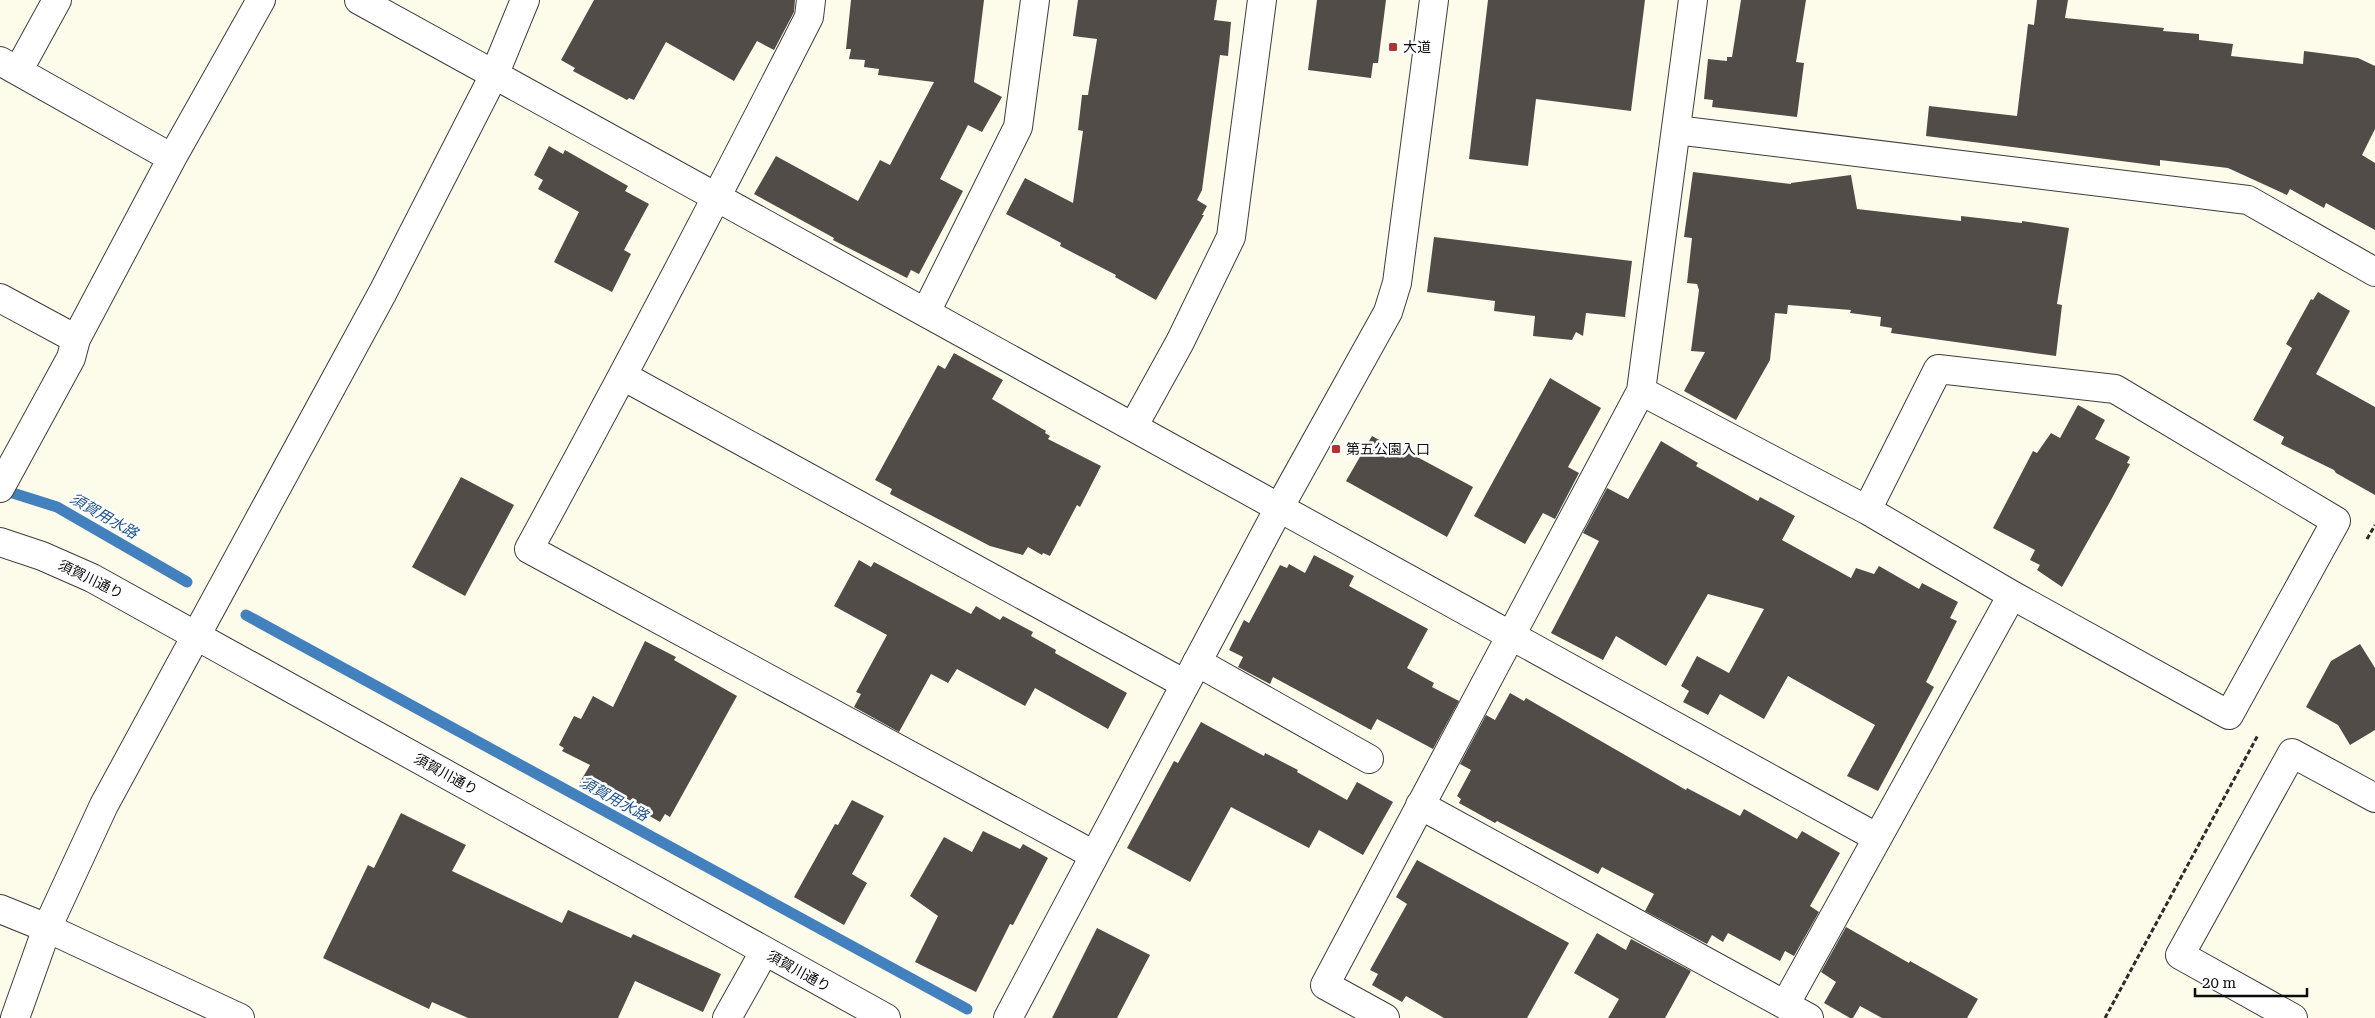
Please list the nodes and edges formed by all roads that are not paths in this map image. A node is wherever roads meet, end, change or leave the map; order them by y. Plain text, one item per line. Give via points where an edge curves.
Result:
1 (57, 0) edge
2 (261, 0) edge
3 (359, 0) edge
4 (526, 0) edge
5 (811, 0) edge
6 (1035, 0) edge
7 (1262, 0) edge
8 (1434, 0) edge
9 (1693, 0) edge
10 (9, 66) edge
11 (495, 73) junction
12 (1676, 130) junction
13 (172, 158) junction
14 (717, 197) junction
15 (2375, 272) edge
16 (0, 298) edge
17 (926, 312) junction
18 (76, 340) junction
19 (623, 376) junction
20 (1641, 391) junction
21 (1133, 427) junction
22 (0, 488) edge
23 (1279, 508) junction
24 (1867, 510) junction
25 (0, 542) edge
26 (2012, 594) junction
27 (197, 635) junction
28 (1510, 635) junction
29 (1191, 673) junction
30 (1369, 759) dead end
31 (2375, 798) edge
32 (1420, 805) junction
33 (1876, 837) junction
34 (1094, 854) junction
35 (0, 909) edge
36 (47, 928) junction
37 (764, 952) junction
38 (1785, 1005) junction
39 (15, 1018) edge
40 (240, 1018) edge
41 (727, 1018) edge
42 (886, 1018) edge
43 (1008, 1018) edge
44 (1385, 1018) edge
45 (1809, 1018) edge
46 (2293, 1018) edge

1 - 10 street
2 - 13 street
3 - 11 street
4 - 11 street
5 - 14 street via 809,17
6 - 17 street via 1018,127
7 - 21 street via 1232,236 1180,342
8 - 23 street via 1397,283 1388,312
9 - 12 street
10 - 13 street
11 - 14 street
11 - 27 street via 383,292
12 - 15 street via 2248,200
12 - 20 street
13 - 18 street
14 - 17 street
14 - 19 street
16 - 18 street
17 - 21 street
18 - 22 street via 72,358
19 - 29 street
19 - 34 street via 529,549
20 - 24 street
20 - 28 street
21 - 23 street
23 - 28 street
23 - 29 street
24 - 26 street
24 - 26 street via 1938,369 2115,389 2336,521 2229,714
25 - 27 street, 須賀川通り via 72,568
26 - 33 street
27 - 36 street via 104,804
27 - 37 street, 須賀川通り
28 - 32 street
28 - 33 street
29 - 30 street
29 - 34 street
31 - 46 street via 2292,753 2180,956
32 - 38 street
32 - 44 street via 1325,984
33 - 38 street
34 - 43 street
35 - 36 street
36 - 39 street
36 - 40 street
37 - 41 street
37 - 42 street, 須賀川通り
38 - 45 street

